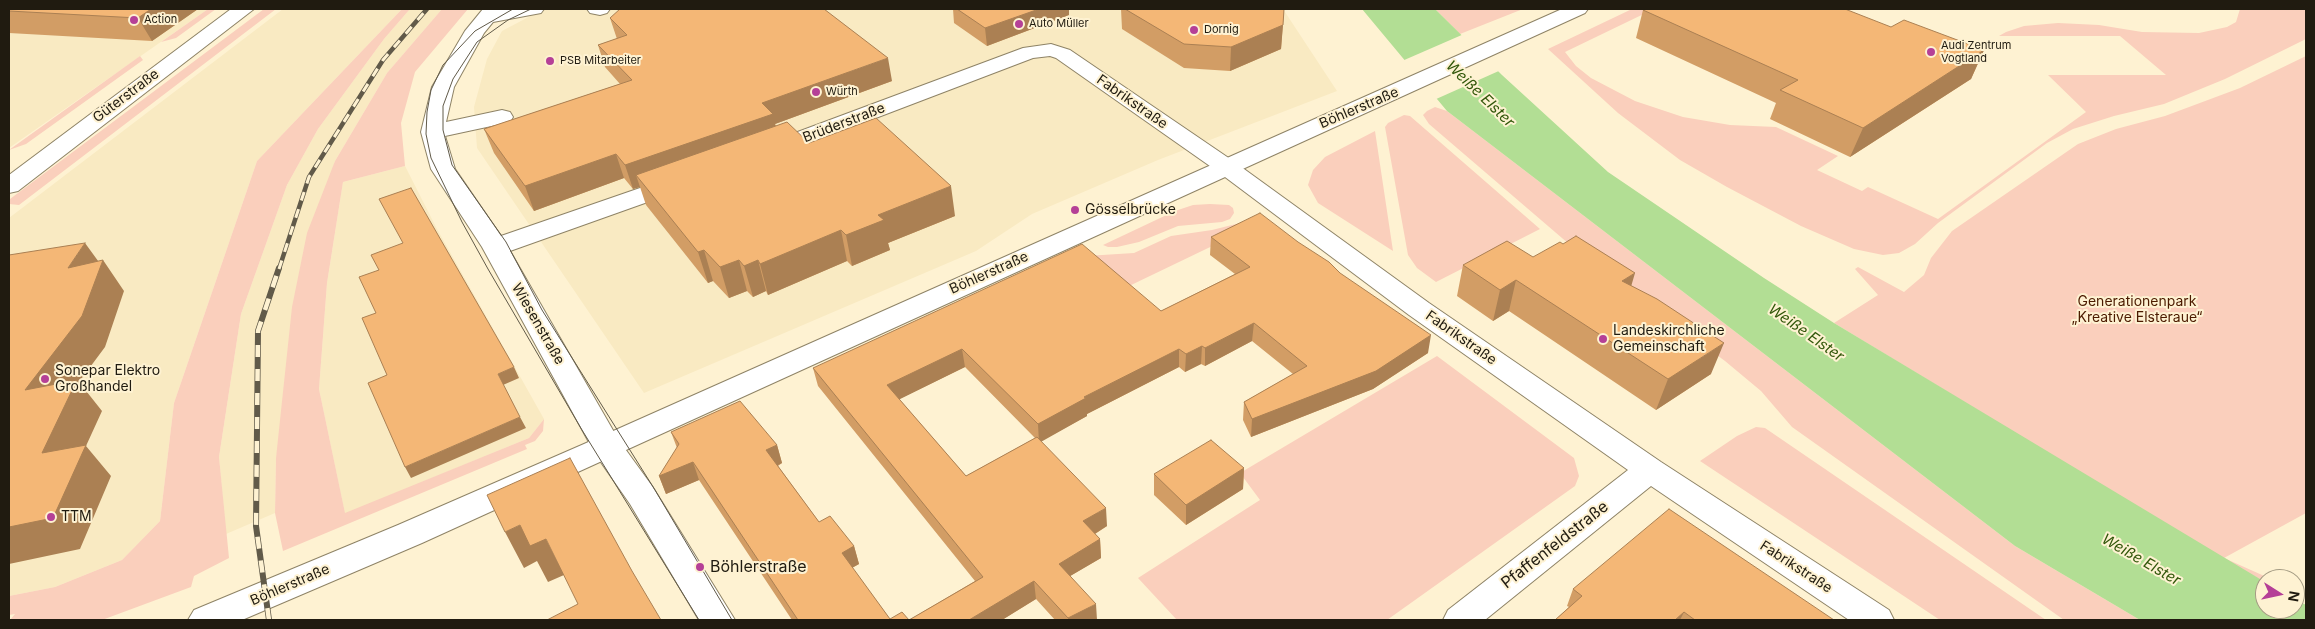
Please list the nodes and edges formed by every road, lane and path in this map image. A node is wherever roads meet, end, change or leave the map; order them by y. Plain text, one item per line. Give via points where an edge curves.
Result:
1 (244, 9) edge
2 (534, 9) edge
3 (1578, 9) edge
4 (488, 14) edge
5 (1051, 50) joint
6 (502, 117) dead end
7 (432, 132) junction
8 (747, 159) edge
9 (1225, 166) junction
10 (701, 175) edge
11 (9, 186) edge
12 (495, 247) junction
13 (607, 447) junction
14 (1650, 470) junction
15 (206, 620) edge
16 (718, 620) edge
17 (1460, 620) edge
18 (1877, 620) edge

1 - 11 street, Güterstraße
2 - 4 street
3 - 9 street, Böhlerstraße
4 - 7 street via 443,87
5 - 8 street, Brüderstraße via 1030,52
5 - 9 street, Fabrikstraße via 1062,54
6 - 7 street
7 - 12 street, Wiesenstraße via 443,169
9 - 13 street, Böhlerstraße
9 - 14 street, Fabrikstraße via 1419,308
10 - 12 street
12 - 13 street, Wiesenstraße
13 - 15 street, Böhlerstraße
13 - 16 street, Wiesenstraße via 641,495
14 - 17 street, Pfaffenfeldstraße
14 - 18 street, Fabrikstraße

